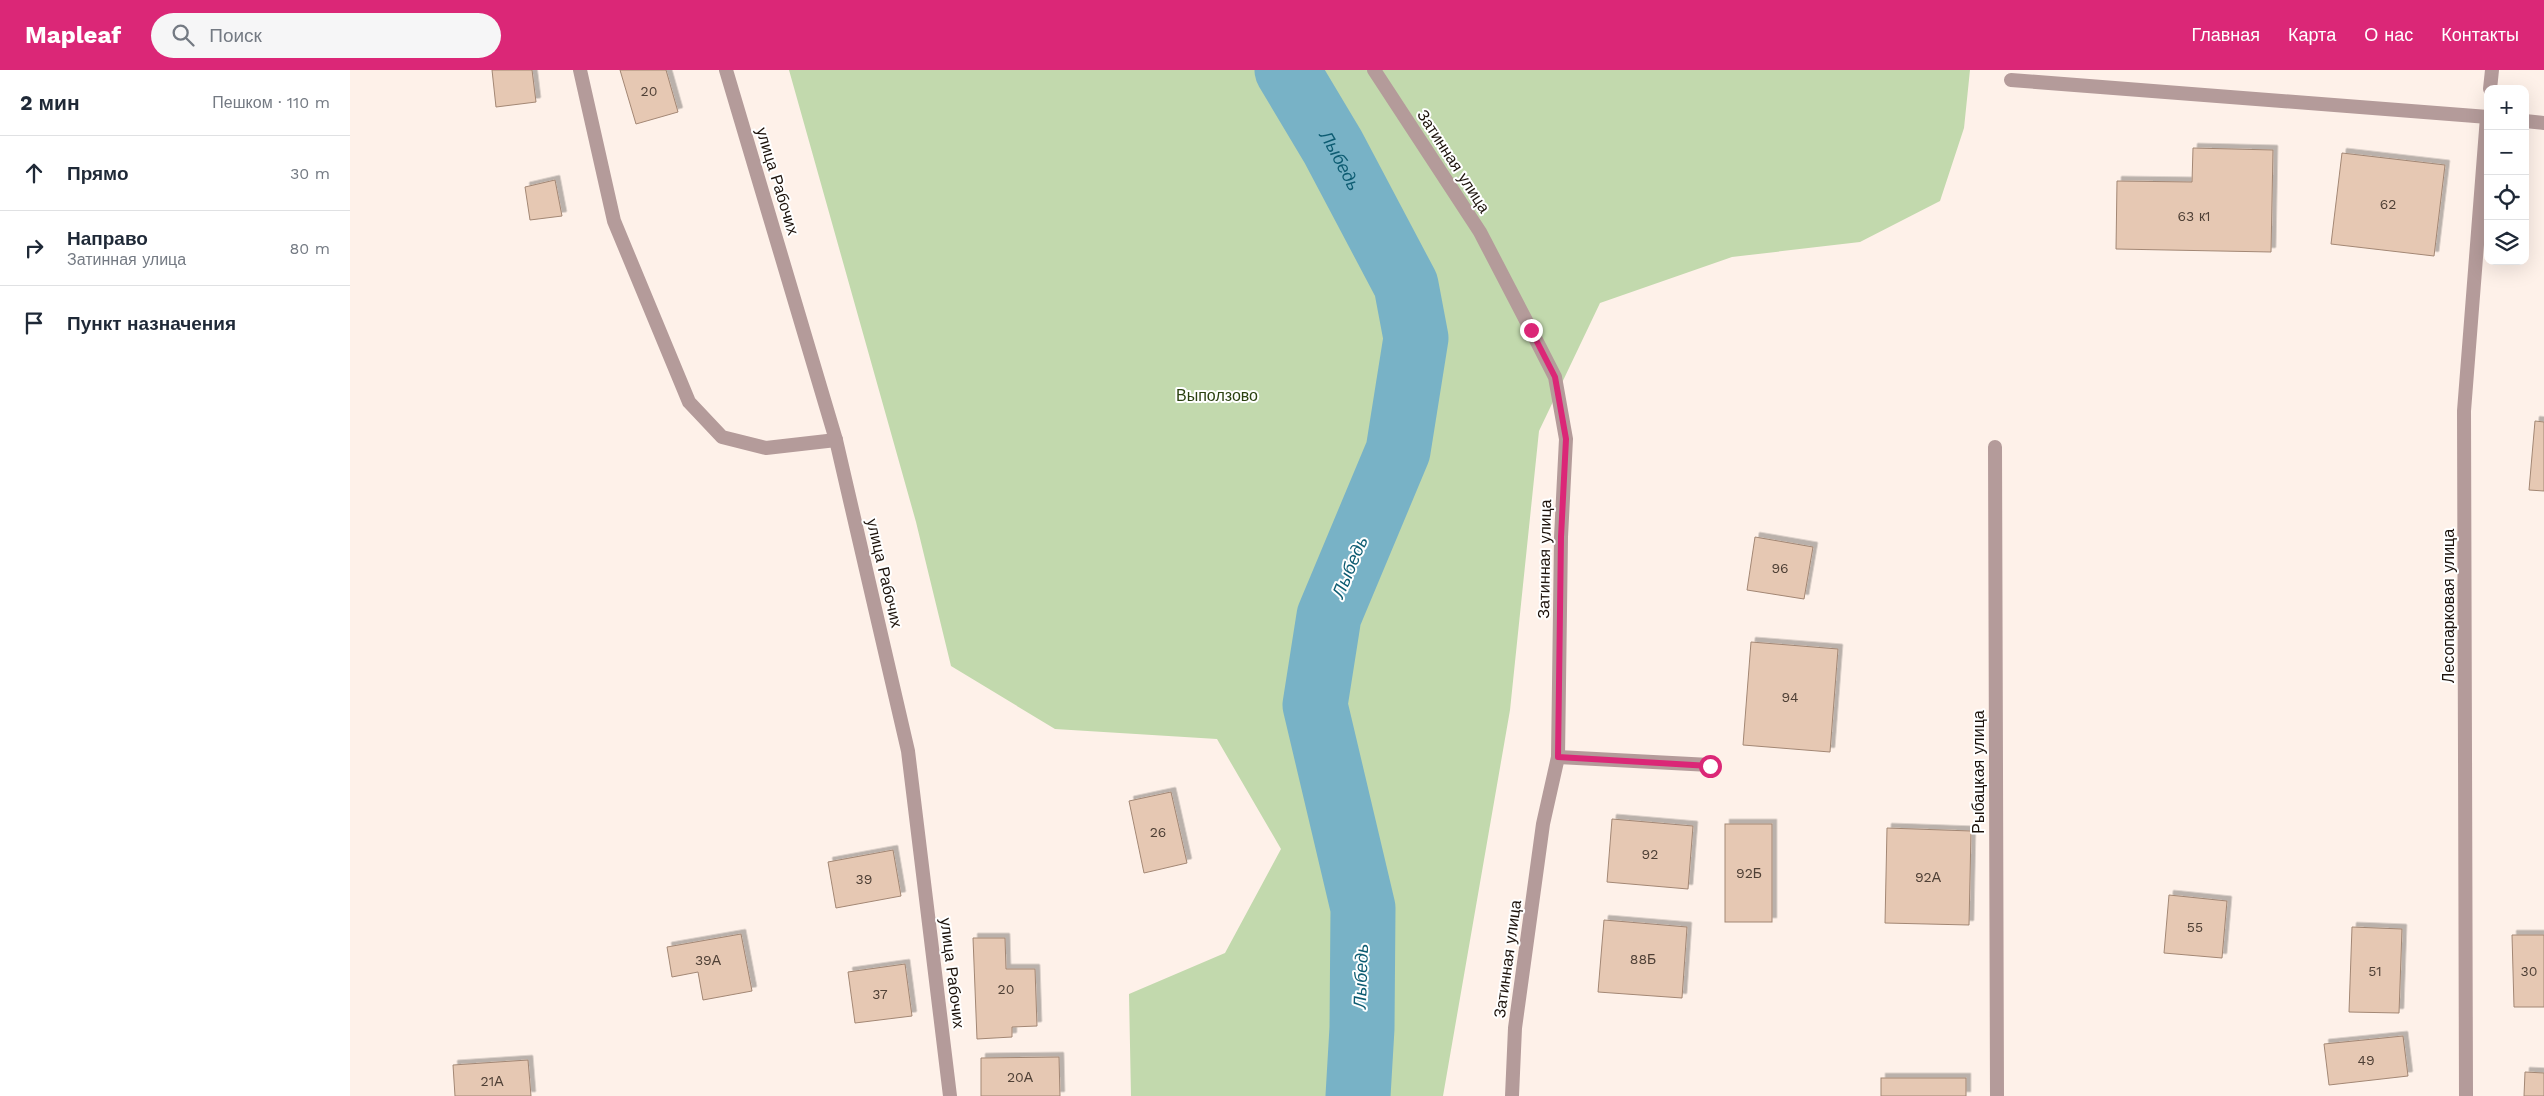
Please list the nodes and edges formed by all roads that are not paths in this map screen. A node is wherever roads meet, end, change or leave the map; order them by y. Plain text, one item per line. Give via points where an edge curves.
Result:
1 (580, 70) edge
2 (726, 70) edge
3 (1374, 70) edge
4 (2492, 70) edge
5 (2011, 80) dead end
6 (2490, 85) edge
7 (2484, 114) edge
8 (2529, 121) edge
9 (2544, 123) edge
10 (2486, 130) edge
11 (836, 440) junction
12 (1995, 447) dead end
13 (1558, 757) junction
14 (1710, 766) dead end
15 (950, 1096) edge
16 (1512, 1096) edge
17 (1997, 1096) edge
18 (2466, 1096) edge

1 - 11 street via 614,221 689,402 722,437 766,448
2 - 11 street, улица Рабочих
3 - 13 street, Затинная улица via 1480,232 1555,377 1566,439 1561,537
4 - 6 street
5 - 7 street
8 - 9 street
10 - 18 street, Лесопарковая улица via 2464,411
11 - 15 street, улица Рабочих via 908,751
12 - 17 street, Рыбацкая улица
13 - 14 street
13 - 16 street, Затинная улица via 1542,824 1515,1028

